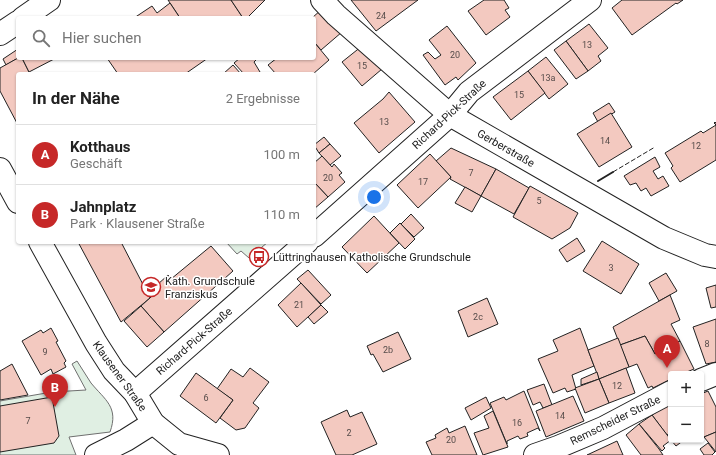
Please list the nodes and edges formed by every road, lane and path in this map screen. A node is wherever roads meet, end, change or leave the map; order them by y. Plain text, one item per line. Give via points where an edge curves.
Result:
1 (49, 0) edge
2 (322, 0) edge
3 (590, 0) edge
4 (24, 16) edge
5 (450, 115) junction
6 (2, 176) edge
7 (16, 199) edge
8 (316, 234) edge
9 (41, 244) edge
10 (305, 244) edge
11 (716, 257) edge
12 (716, 374) edge
13 (704, 379) edge
14 (135, 393) junction
15 (668, 394) edge
16 (153, 423) junction
17 (96, 455) edge
18 (218, 455) edge
19 (535, 455) edge

1 - 4 street
2 - 5 street, Gerberstraße
3 - 5 street, Richard-Pick-Straße via 469,92
5 - 8 street, Richard-Pick-Straße
5 - 11 street, Gerberstraße via 664,238
6 - 7 street
9 - 14 street, Klausener Straße via 96,343 114,371
10 - 14 street, Richard-Pick-Straße
12 - 13 street
14 - 16 street, Klausener Straße
15 - 19 street, Remscheider Straße via 603,428
16 - 17 street
16 - 18 street, Klausener Straße via 179,444

